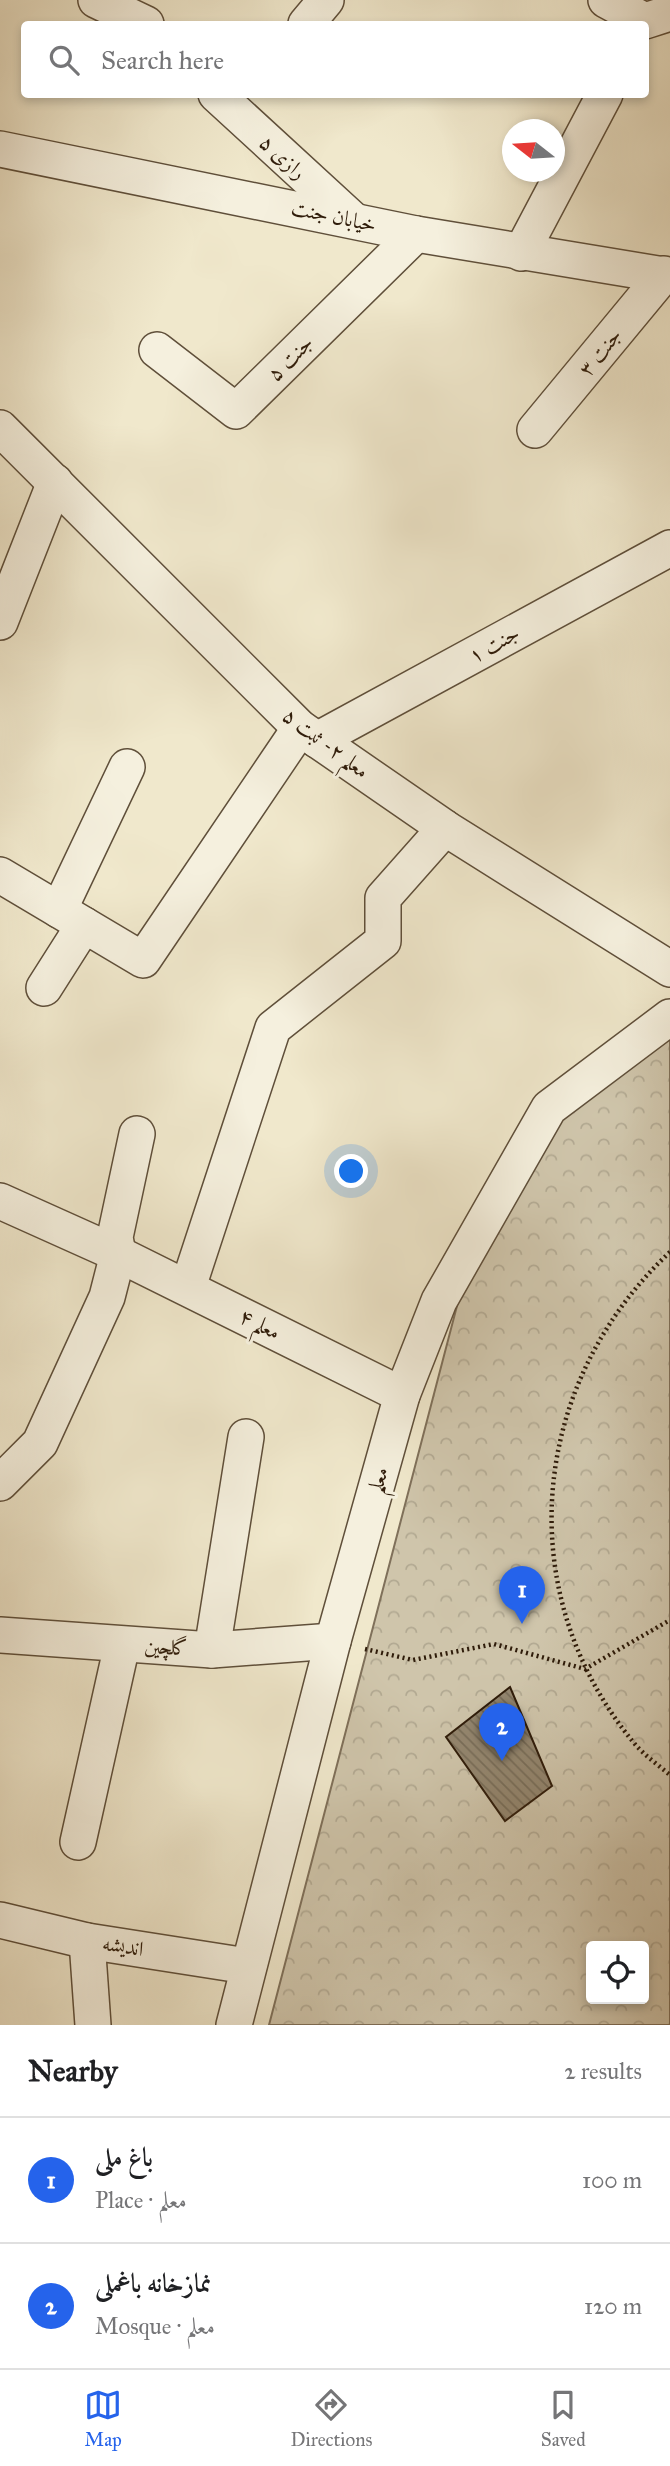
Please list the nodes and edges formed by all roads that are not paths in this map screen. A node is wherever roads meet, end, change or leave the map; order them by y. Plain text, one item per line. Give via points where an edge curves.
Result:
1 (326, 0) edge
2 (606, 0) edge
3 (99, 1) edge
4 (653, 20) edge
5 (140, 21) edge
6 (308, 21) edge
7 (604, 98) edge
8 (233, 101) edge
9 (0, 150) edge
10 (352, 219) junction
11 (416, 234) junction
12 (521, 253) junction
13 (667, 275) edge
14 (157, 350) dead end
15 (0, 428) edge
16 (536, 430) dead end
17 (55, 482) junction
18 (670, 548) edge
19 (0, 622) edge
20 (309, 734) junction
21 (127, 767) dead end
22 (445, 828) junction
23 (0, 875) edge
24 (72, 918) junction
25 (670, 969) edge
26 (44, 988) dead end
27 (670, 1017) edge
28 (137, 1135) dead end
29 (0, 1201) edge
30 (118, 1254) junction
31 (188, 1287) junction
32 (402, 1395) junction
33 (246, 1437) dead end
34 (0, 1483) edge
35 (0, 1635) edge
36 (333, 1641) junction
37 (122, 1645) junction
38 (212, 1650) junction
39 (78, 1842) dead end
40 (0, 1920) edge
41 (87, 1941) junction
42 (247, 1966) junction
43 (93, 2025) edge
44 (234, 2025) edge

1 - 6 street
2 - 4 street
3 - 5 street
7 - 12 street
8 - 10 street, رازی ۵
9 - 10 street, خیابان جنت
10 - 11 street, خیابان جنت
11 - 12 street, خیابان جنت
11 - 14 street, جنت ۵ via 236,411
12 - 13 street, خیابان جنت
13 - 16 street, جنت ۳
15 - 17 street, معلم ۲- ثبت ۵
17 - 19 street
17 - 20 street, معلم ۲- ثبت ۵
18 - 20 street, جنت ۱
20 - 22 street, معلم ۲- ثبت ۵
20 - 24 street via 144,960
21 - 24 street
22 - 25 street, معلم ۲- ثبت ۵
22 - 31 street via 383,898 383,941 272,1028
23 - 24 street
24 - 26 street
27 - 32 street, معلم via 549,1108 439,1301
28 - 30 street via 115,1237
29 - 30 street, معلم ۴
30 - 31 street, معلم ۴
30 - 34 street via 107,1297 40,1443
31 - 32 street, معلم ۴
32 - 36 street, معلم
33 - 38 street
35 - 37 street, گلچین
36 - 38 street, گلچین
36 - 42 street, معلم
37 - 38 street, گلچین
37 - 39 street
40 - 41 street, اندیشه
41 - 42 street, اندیشه
41 - 43 street
42 - 44 street, معلم

